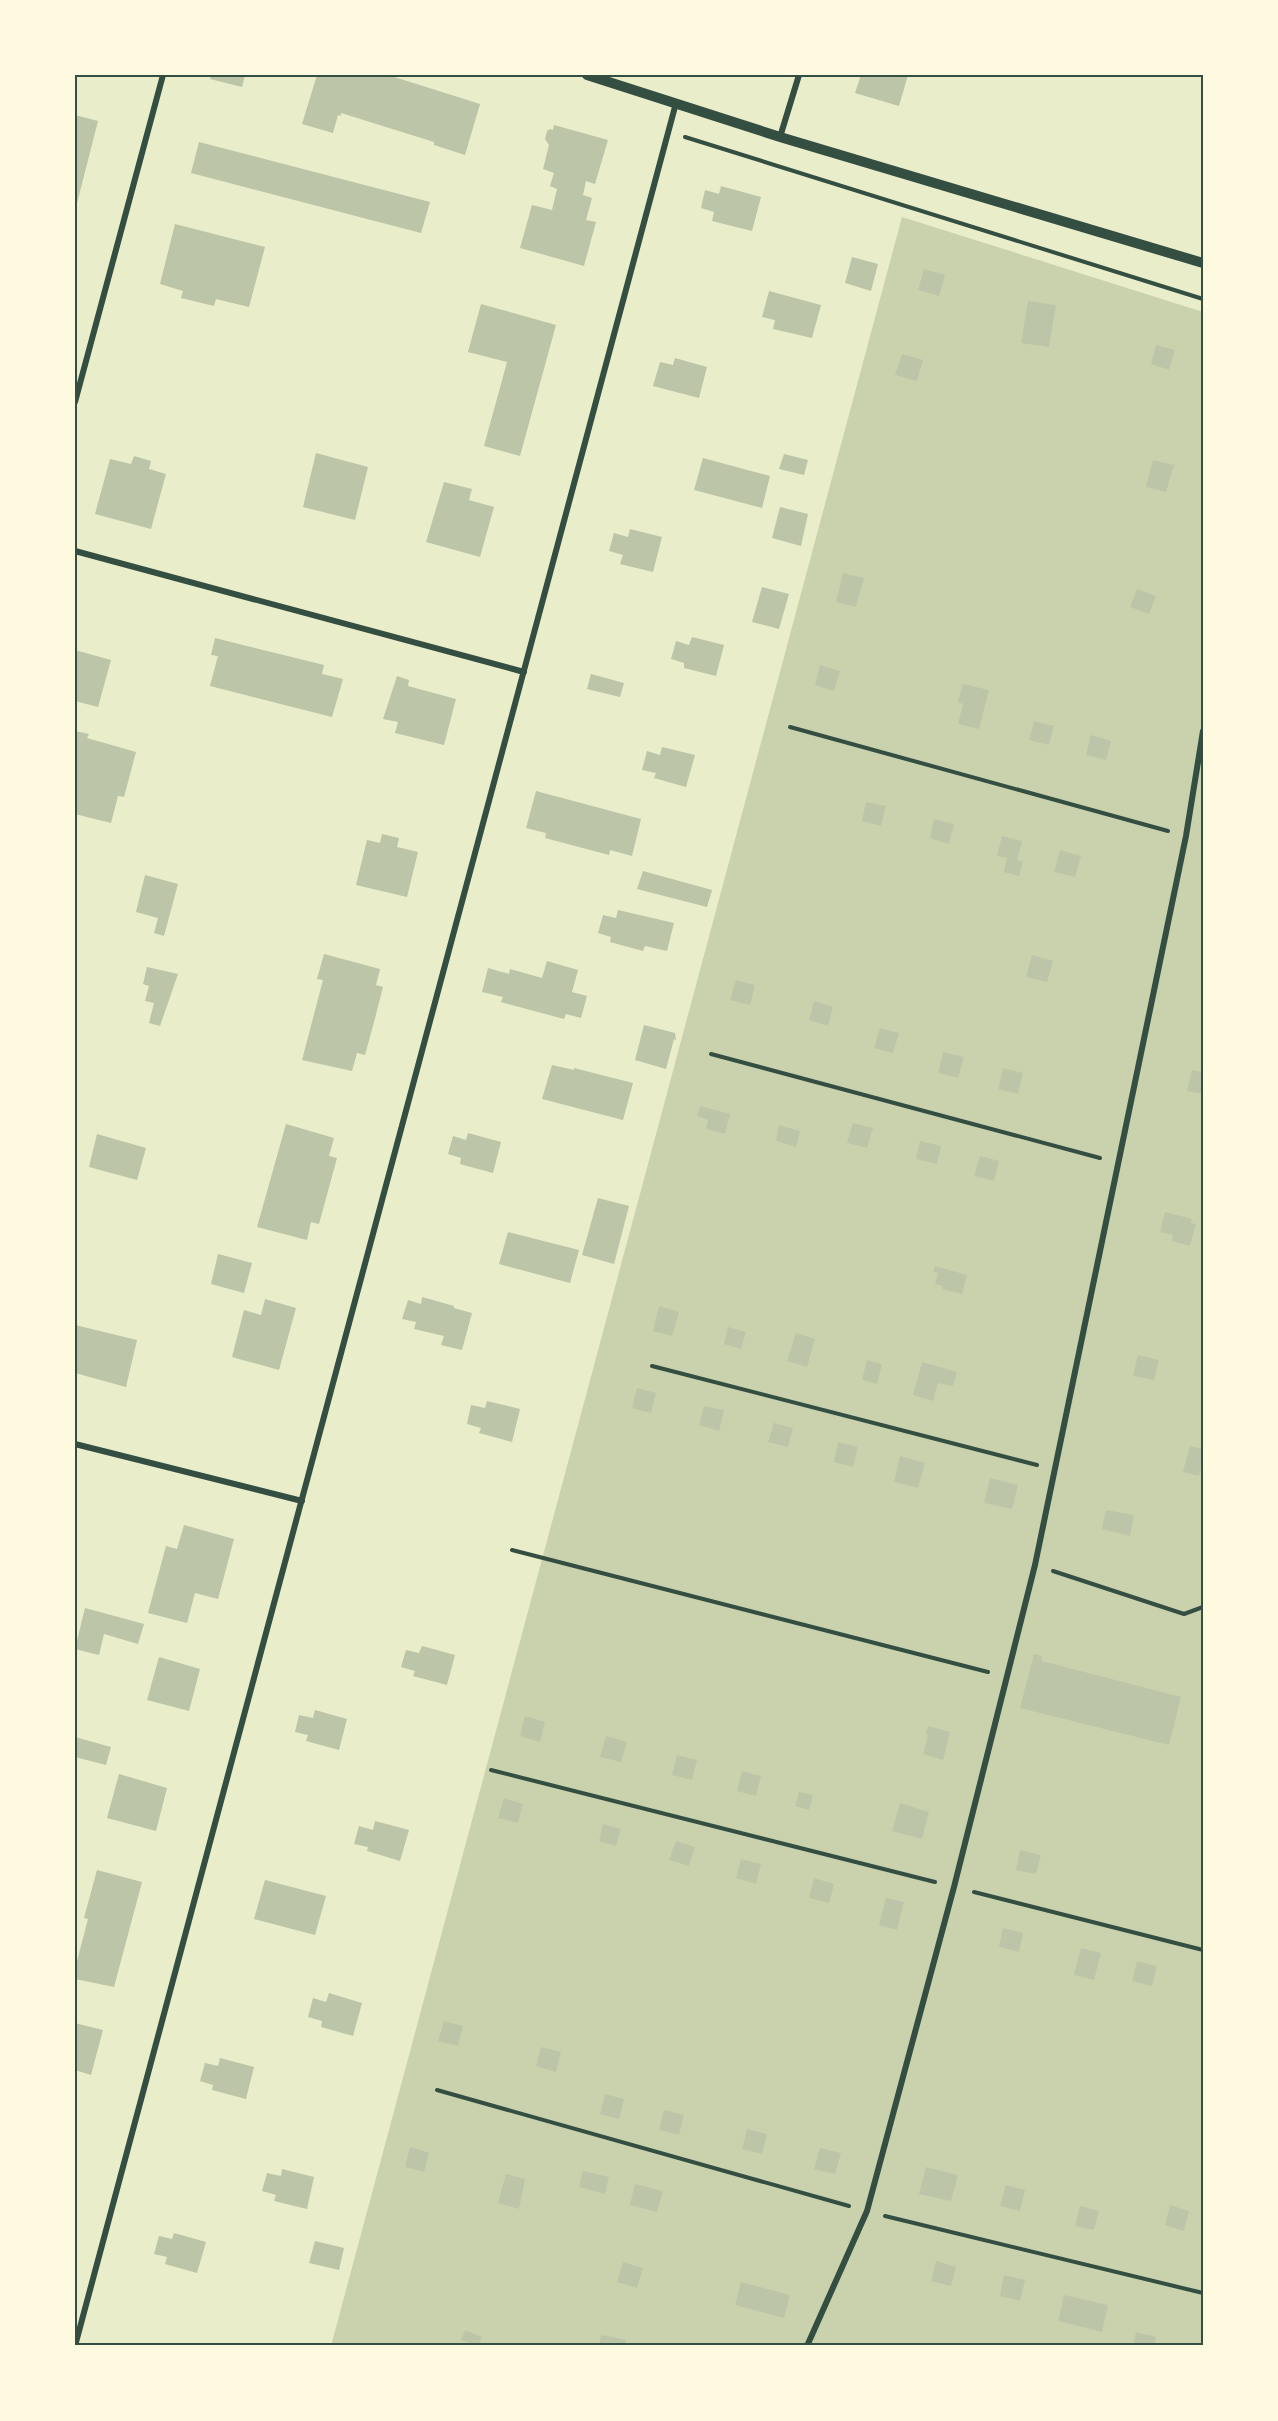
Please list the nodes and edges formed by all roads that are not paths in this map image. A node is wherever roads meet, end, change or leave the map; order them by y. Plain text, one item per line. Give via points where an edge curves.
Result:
1 (163, 75) edge
2 (587, 75) edge
3 (799, 75) edge
4 (676, 104) junction
5 (780, 136) junction
6 (1203, 263) edge
7 (75, 402) edge
8 (75, 551) edge
9 (524, 672) junction
10 (1203, 731) edge
11 (75, 1444) edge
12 (302, 1501) junction
13 (75, 2346) edge
14 (807, 2346) edge

1 - 7 street
2 - 4 street
3 - 5 street
4 - 5 street
4 - 9 street
5 - 6 street
8 - 9 street
9 - 12 street
10 - 14 street via 1186,836 1035,1565 867,2211
11 - 12 street
12 - 13 street

